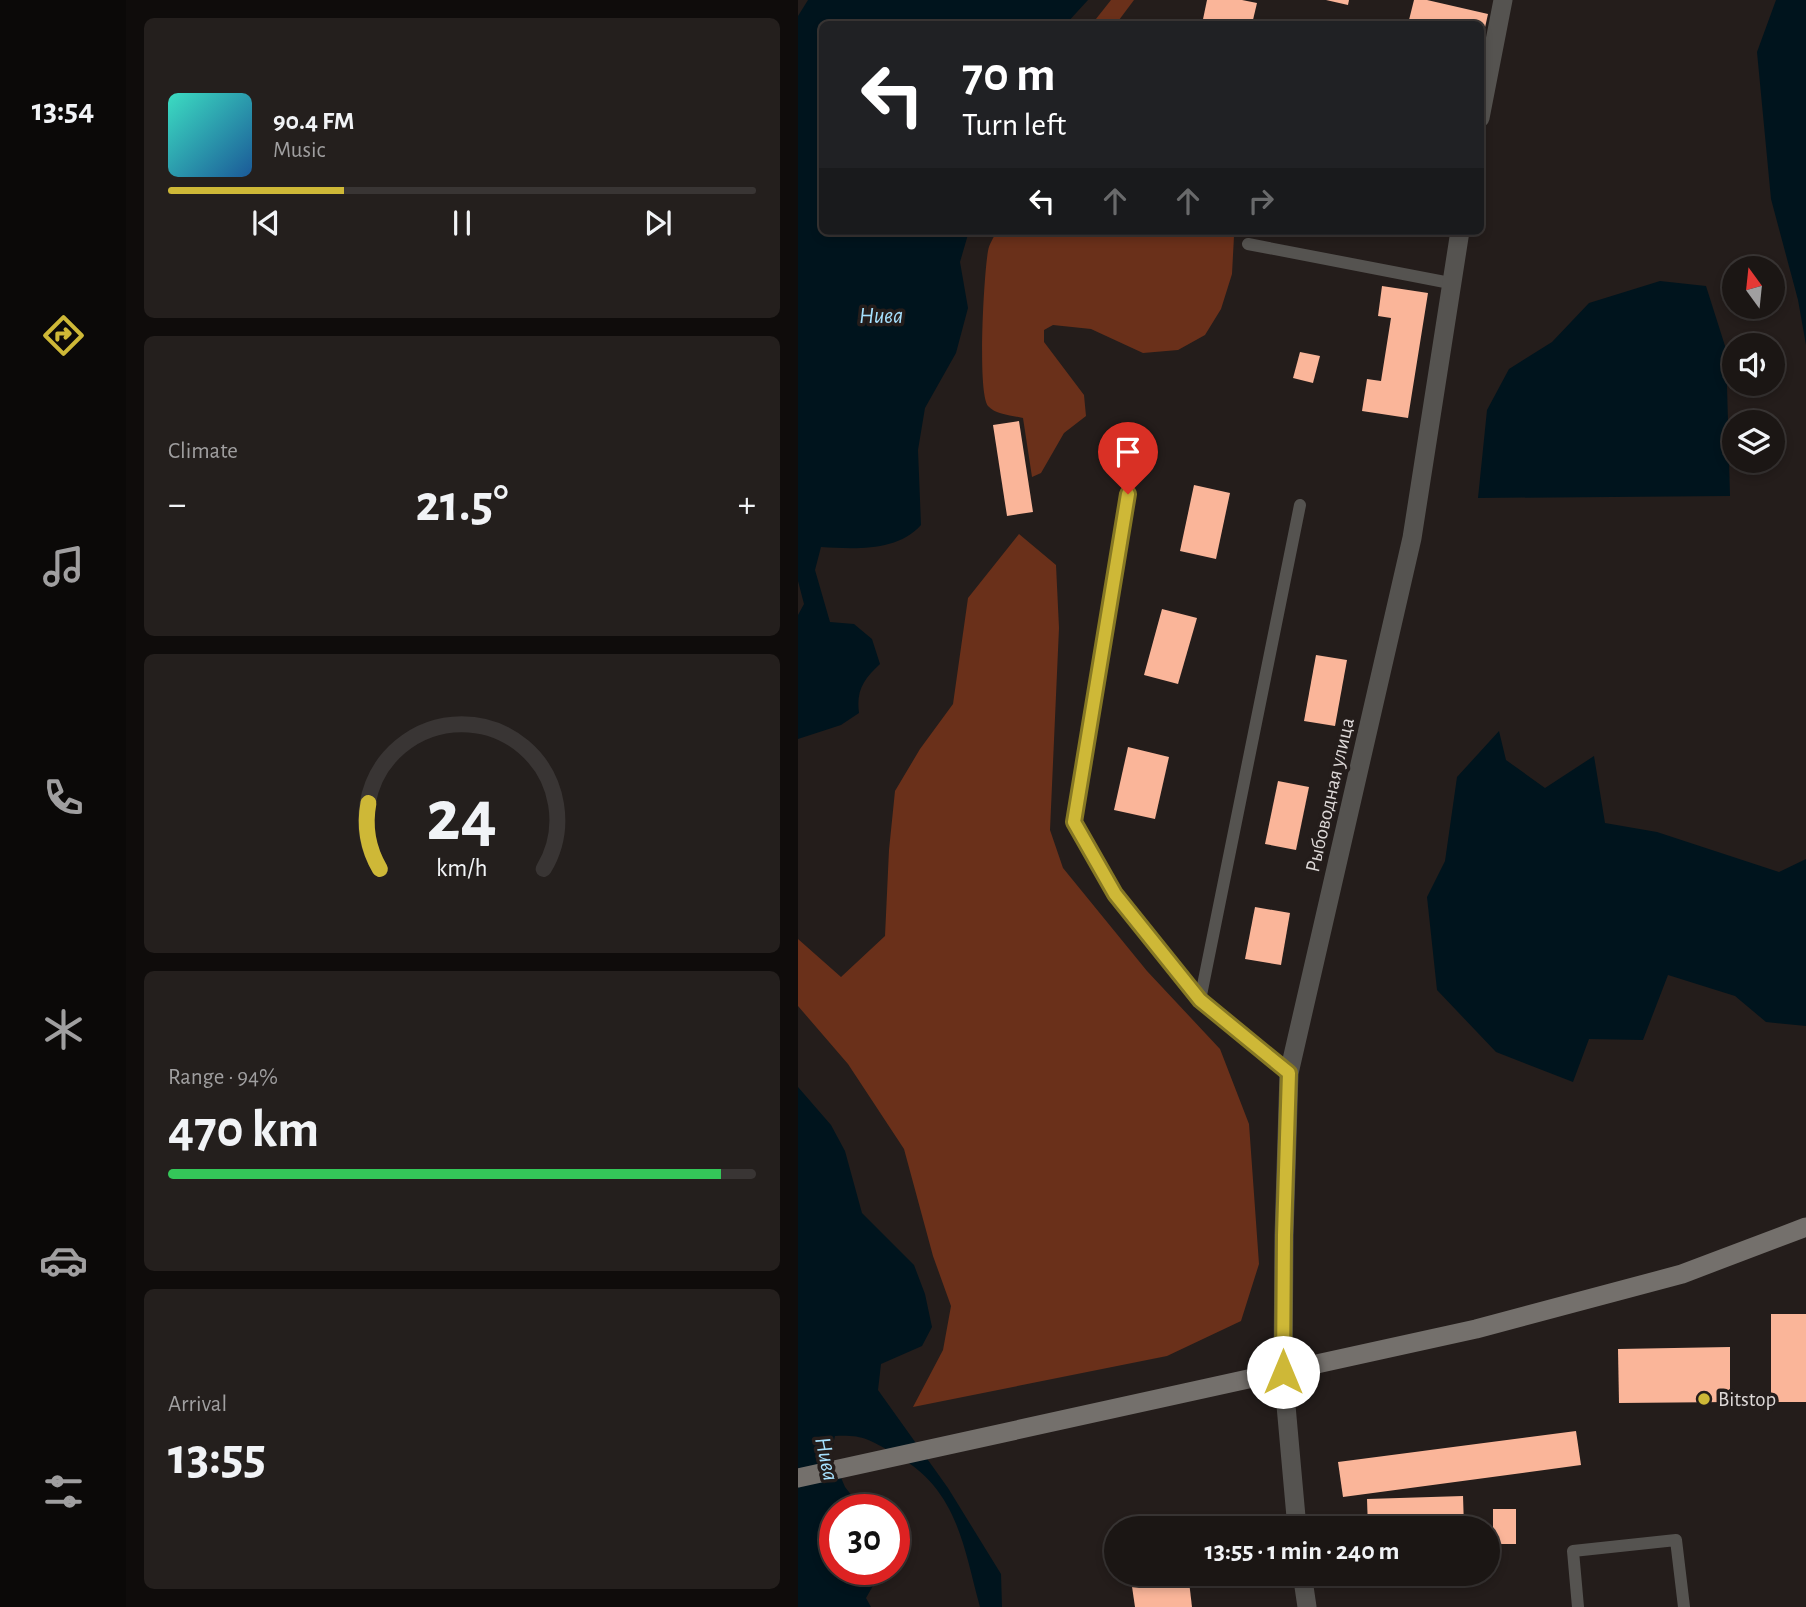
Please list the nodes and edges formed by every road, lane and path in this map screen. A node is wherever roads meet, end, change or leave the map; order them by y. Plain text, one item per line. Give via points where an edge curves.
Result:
1 (1503, 0) edge
2 (1484, 97) edge
3 (1459, 235) edge
4 (1248, 244) dead end
5 (1450, 283) junction
6 (1128, 494) dead end
7 (1300, 505) dead end
8 (1200, 1000) junction
9 (1289, 1073) junction
10 (1806, 1227) edge
11 (1283, 1372) junction
12 (798, 1478) edge
13 (1296, 1516) edge
14 (1304, 1586) edge
15 (1307, 1607) edge
16 (1578, 1607) edge
17 (1684, 1607) edge

1 - 2 street
3 - 5 street, Рыбоводная улица
4 - 5 lane
5 - 9 street, Рыбоводная улица via 1412,538
6 - 8 lane via 1074,822 1115,894
7 - 8 lane
8 - 9 lane
9 - 11 street, Рыбоводная улица
10 - 11 main road via 1682,1274 1476,1329
11 - 12 main road
11 - 13 street, Рыбоводная улица
14 - 15 street
16 - 17 lane via 1573,1551 1676,1540

